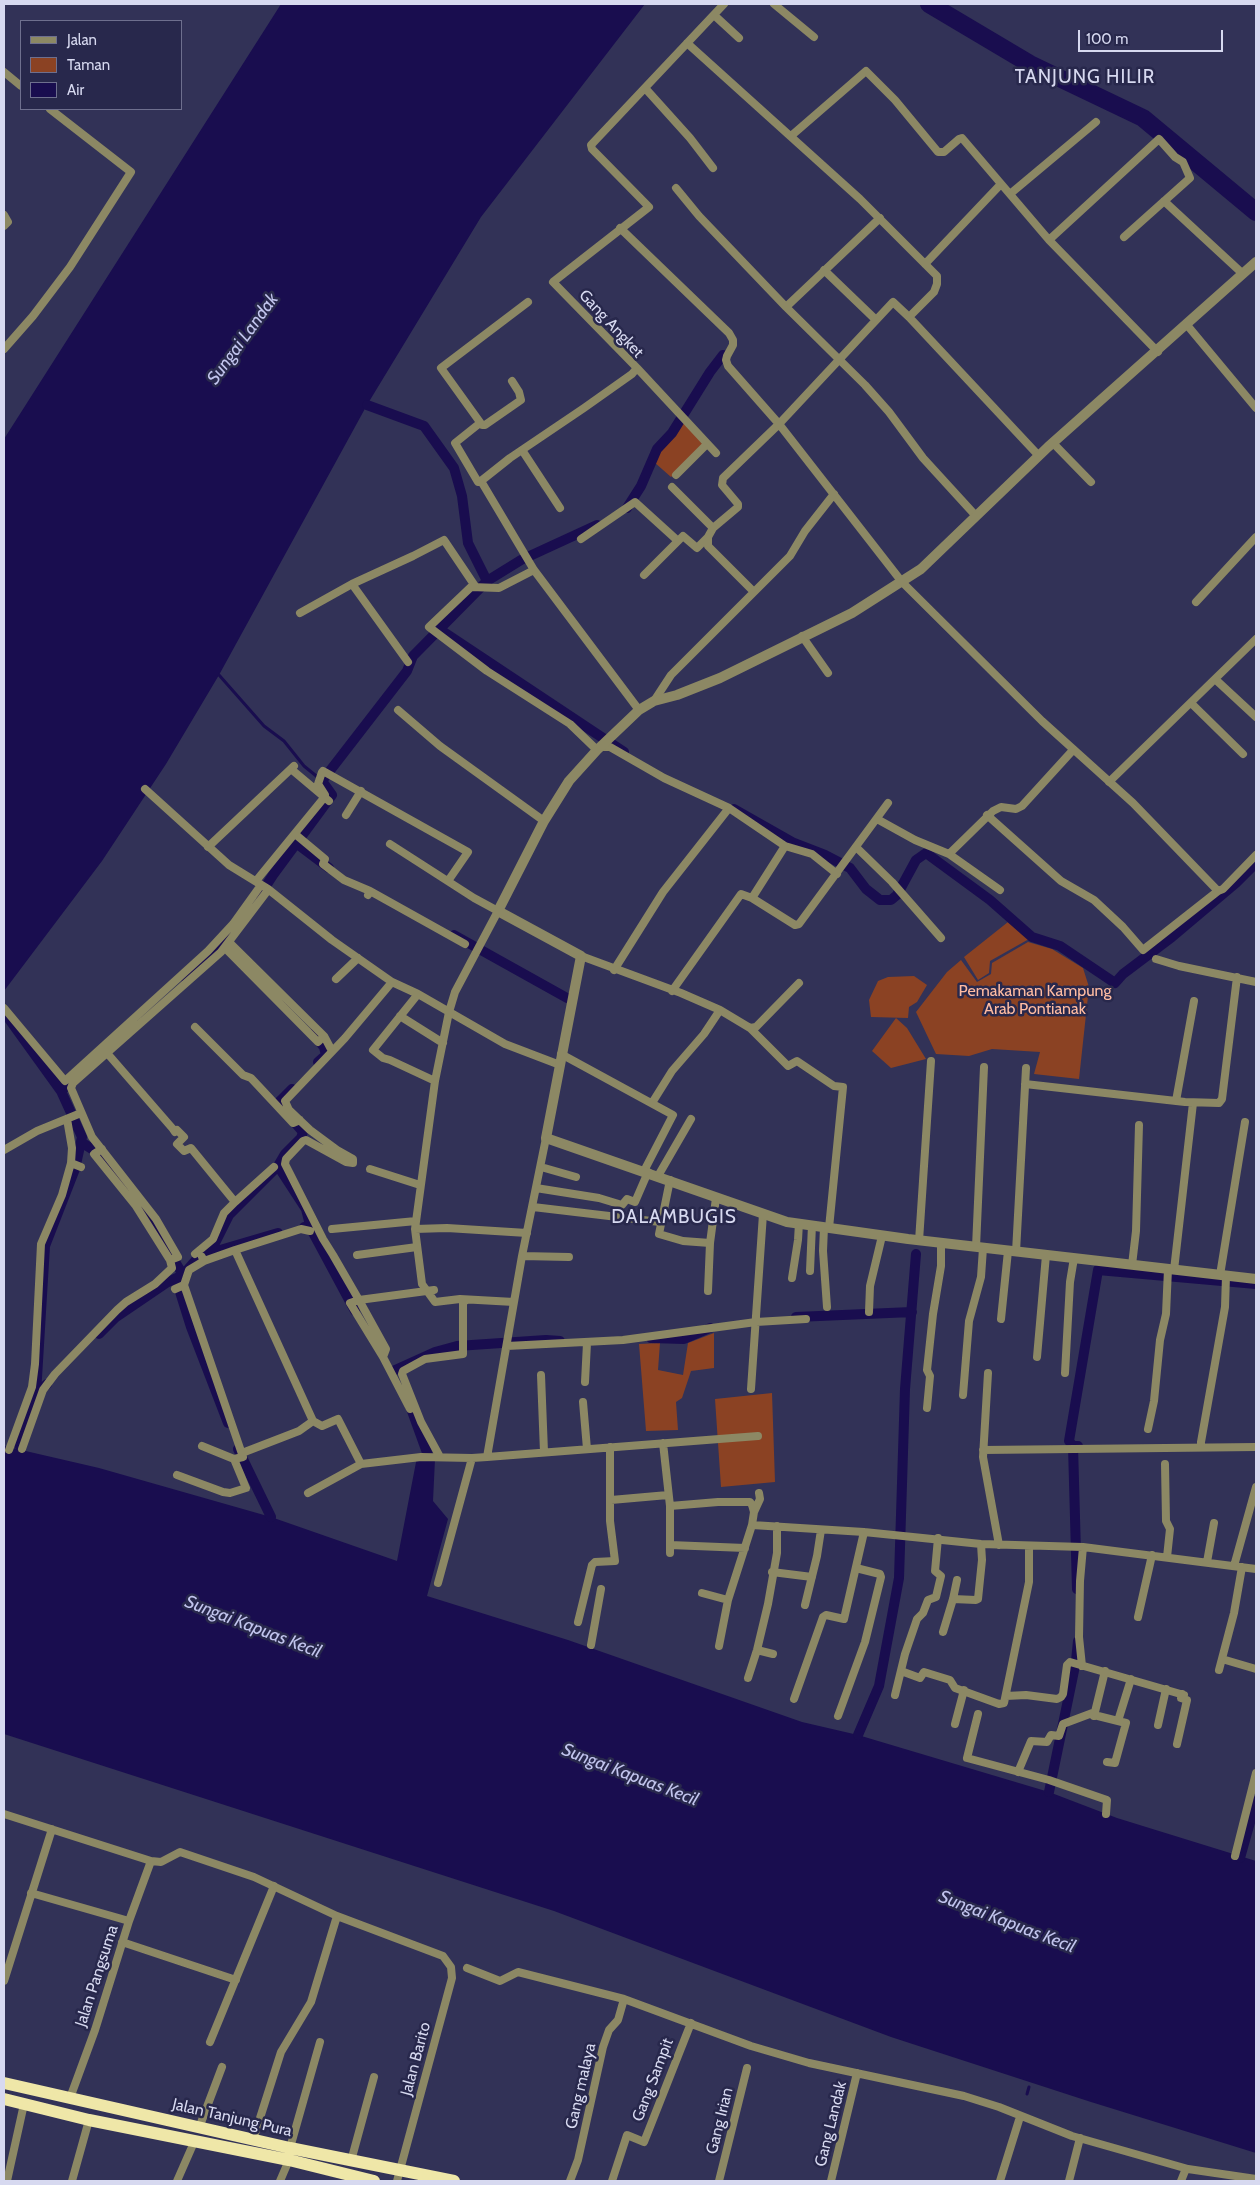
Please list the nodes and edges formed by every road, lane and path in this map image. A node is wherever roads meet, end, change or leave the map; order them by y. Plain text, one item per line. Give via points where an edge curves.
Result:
1 (724, 4) edge
2 (774, 4) edge
3 (714, 14) junction
4 (814, 37) dead end
5 (739, 38) dead end
6 (687, 43) junction
7 (4, 72) edge
8 (20, 85) edge
9 (645, 88) junction
10 (51, 110) edge
11 (1096, 122) dead end
12 (792, 136) junction
13 (713, 168) dead end
14 (1000, 185) junction
15 (676, 188) dead end
16 (1010, 194) junction
17 (1164, 201) junction
18 (880, 218) junction
19 (620, 228) junction
20 (1124, 237) dead end
21 (1049, 240) junction
22 (1256, 262) edge
23 (925, 264) junction
24 (824, 270) junction
25 (1243, 274) junction
26 (528, 302) dead end
27 (786, 307) junction
28 (909, 317) junction
29 (876, 320) junction
30 (1187, 325) junction
31 (4, 348) edge
32 (1158, 352) junction
33 (840, 360) junction
34 (637, 368) junction
35 (512, 381) dead end
36 (1256, 408) edge
37 (480, 423) junction
38 (779, 424) junction
39 (1053, 443) junction
40 (707, 444) junction
41 (522, 450) junction
42 (716, 452) dead end
43 (1039, 456) junction
44 (676, 475) dead end
45 (481, 481) junction
46 (1091, 482) dead end
47 (672, 487) dead end
48 (834, 494) junction
49 (560, 508) dead end
50 (976, 516) junction
51 (713, 528) junction
52 (708, 537) junction
53 (1256, 537) edge
54 (581, 539) dead end
55 (678, 541) junction
56 (532, 567) junction
57 (644, 575) dead end
58 (902, 582) junction
59 (352, 584) junction
60 (475, 586) junction
61 (754, 592) junction
62 (1196, 602) dead end
63 (300, 613) dead end
64 (802, 636) junction
65 (1256, 639) edge
66 (408, 662) dead end
67 (828, 673) dead end
68 (1215, 679) junction
69 (654, 701) junction
70 (1191, 703) junction
71 (398, 710) dead end
72 (639, 710) junction
73 (1256, 717) edge
74 (604, 744) junction
75 (1073, 750) junction
76 (1243, 754) dead end
77 (1110, 782) junction
78 (145, 788) dead end
79 (360, 791) junction
80 (326, 799) junction
81 (888, 803) dead end
82 (728, 808) junction
83 (346, 815) dead end
84 (987, 815) junction
85 (877, 819) junction
86 (544, 821) junction
87 (295, 834) junction
88 (390, 844) dead end
89 (786, 846) junction
90 (208, 847) junction
91 (856, 847) junction
92 (949, 854) junction
93 (1256, 855) edge
94 (839, 872) junction
95 (448, 881) junction
96 (263, 886) junction
97 (1000, 890) dead end
98 (1218, 891) junction
99 (752, 898) junction
100 (250, 908) junction
101 (498, 911) junction
102 (941, 938) dead end
103 (465, 944) dead end
104 (227, 945) junction
105 (581, 956) junction
106 (358, 958) junction
107 (1156, 960) dead end
108 (614, 970) junction
109 (1238, 977) junction
110 (336, 979) dead end
111 (174, 982) junction
112 (392, 982) junction
113 (1256, 982) edge
114 (799, 983) dead end
115 (180, 989) junction
116 (672, 991) junction
117 (418, 994) junction
118 (1194, 1001) dead end
119 (4, 1008) edge
120 (720, 1010) junction
121 (448, 1012) junction
122 (400, 1016) junction
123 (133, 1026) junction
124 (195, 1027) dead end
125 (750, 1028) junction
126 (443, 1043) junction
127 (332, 1051) junction
128 (107, 1054) junction
129 (560, 1060) junction
130 (931, 1061) dead end
131 (984, 1067) dead end
132 (1026, 1068) dead end
133 (65, 1081) junction
134 (435, 1081) junction
135 (1026, 1084) junction
136 (70, 1088) junction
137 (1176, 1101) junction
138 (652, 1103) junction
139 (1193, 1103) junction
140 (82, 1113) junction
141 (67, 1119) junction
142 (691, 1119) dead end
143 (298, 1121) junction
144 (1245, 1122) dead end
145 (1139, 1125) dead end
146 (546, 1138) junction
147 (102, 1149) junction
148 (4, 1150) edge
149 (71, 1163) junction
150 (541, 1166) junction
151 (274, 1167) dead end
152 (81, 1168) dead end
153 (370, 1169) dead end
154 (646, 1171) junction
155 (658, 1176) junction
156 (576, 1177) dead end
157 (670, 1180) junction
158 (420, 1185) junction
159 (536, 1188) junction
160 (716, 1198) junction
161 (143, 1201) junction
162 (235, 1202) junction
163 (136, 1206) junction
164 (533, 1207) junction
165 (763, 1214) junction
166 (660, 1222) junction
167 (799, 1223) junction
168 (416, 1225) junction
169 (812, 1225) junction
170 (827, 1227) junction
171 (332, 1229) dead end
172 (310, 1231) dead end
173 (527, 1233) junction
174 (882, 1236) junction
175 (919, 1241) junction
176 (710, 1243) junction
177 (941, 1243) junction
178 (417, 1247) junction
179 (980, 1248) junction
180 (234, 1250) junction
181 (1012, 1251) junction
182 (357, 1255) dead end
183 (1046, 1255) junction
184 (522, 1256) junction
185 (569, 1257) dead end
186 (174, 1258) junction
187 (1074, 1258) junction
188 (204, 1260) junction
189 (1132, 1265) junction
190 (1171, 1270) junction
191 (810, 1271) dead end
192 (1223, 1276) junction
193 (792, 1278) dead end
194 (1256, 1279) edge
195 (184, 1285) junction
196 (175, 1289) dead end
197 (431, 1290) junction
198 (708, 1291) dead end
199 (359, 1300) junction
200 (467, 1300) junction
201 (514, 1302) junction
202 (827, 1307) dead end
203 (869, 1312) dead end
204 (806, 1319) dead end
205 (1001, 1319) dead end
206 (756, 1322) junction
207 (587, 1343) junction
208 (507, 1346) junction
209 (1037, 1357) dead end
210 (988, 1373) dead end
211 (1065, 1373) dead end
212 (541, 1375) dead end
213 (584, 1382) dead end
214 (751, 1389) dead end
215 (963, 1394) dead end
216 (583, 1402) dead end
217 (415, 1407) junction
218 (927, 1408) dead end
219 (314, 1421) junction
220 (1148, 1429) dead end
221 (15, 1434) junction
222 (758, 1436) dead end
223 (4, 1437) edge
224 (1202, 1442) dead end
225 (663, 1443) junction
226 (202, 1446) dead end
227 (1256, 1446) edge
228 (610, 1447) junction
229 (22, 1449) dead end
230 (587, 1449) junction
231 (9, 1450) dead end
232 (983, 1450) junction
233 (544, 1452) junction
234 (239, 1457) junction
235 (439, 1457) junction
236 (488, 1457) junction
237 (472, 1458) junction
238 (361, 1464) junction
239 (1165, 1464) dead end
240 (177, 1475) dead end
241 (1256, 1487) edge
242 (308, 1493) dead end
243 (759, 1493) dead end
244 (668, 1496) junction
245 (611, 1500) junction
246 (670, 1506) junction
247 (754, 1512) junction
248 (1214, 1523) dead end
249 (752, 1525) junction
250 (777, 1526) junction
251 (820, 1530) junction
252 (864, 1532) junction
253 (938, 1538) junction
254 (982, 1544) junction
255 (999, 1545) junction
256 (1029, 1546) junction
257 (1081, 1547) junction
258 (745, 1548) junction
259 (1152, 1554) junction
260 (1167, 1557) junction
261 (1207, 1562) junction
262 (1238, 1567) junction
263 (856, 1568) junction
264 (1256, 1569) edge
265 (772, 1572) junction
266 (812, 1578) junction
267 (957, 1580) dead end
268 (438, 1583) dead end
269 (601, 1589) dead end
270 (702, 1593) dead end
271 (953, 1599) junction
272 (728, 1600) junction
273 (804, 1605) dead end
274 (1138, 1617) dead end
275 (578, 1622) dead end
276 (943, 1632) dead end
277 (591, 1645) dead end
278 (719, 1646) dead end
279 (757, 1650) junction
280 (773, 1654) dead end
281 (1222, 1659) junction
282 (1081, 1666) junction
283 (1256, 1669) edge
284 (1219, 1670) dead end
285 (901, 1672) junction
286 (1104, 1672) junction
287 (748, 1678) dead end
288 (1131, 1679) junction
289 (1166, 1689) junction
290 (964, 1690) junction
291 (894, 1695) dead end
292 (1006, 1696) junction
293 (794, 1699) dead end
294 (978, 1714) dead end
295 (1094, 1715) junction
296 (838, 1716) dead end
297 (1118, 1721) junction
298 (955, 1724) dead end
299 (1158, 1726) dead end
300 (1177, 1744) dead end
301 (1107, 1762) dead end
302 (1018, 1772) junction
303 (1256, 1774) edge
304 (4, 1814) edge
305 (1106, 1814) dead end
306 (52, 1830) junction
307 (1235, 1856) dead end
308 (151, 1862) junction
309 (274, 1886) junction
310 (31, 1893) junction
311 (337, 1916) junction
312 (129, 1921) junction
313 (122, 1942) junction
314 (467, 1968) dead end
315 (236, 1980) junction
316 (4, 1981) edge
317 (624, 1999) junction
318 (690, 2024) junction
319 (210, 2042) dead end
320 (320, 2042) dead end
321 (222, 2067) dead end
322 (747, 2068) dead end
323 (857, 2073) junction
324 (374, 2077) dead end
325 (4, 2082) edge
326 (70, 2098) junction
327 (4, 2099) edge
328 (24, 2104) junction
329 (89, 2120) junction
330 (1019, 2120) dead end
331 (199, 2128) junction
332 (1080, 2138) junction
333 (195, 2140) junction
334 (260, 2146) junction
335 (290, 2154) junction
336 (352, 2162) junction
337 (1188, 2169) junction
338 (399, 2176) edge
339 (1251, 2180) edge
340 (7, 2181) edge
341 (72, 2181) edge
342 (177, 2181) edge
343 (280, 2181) edge
344 (374, 2181) edge
345 (454, 2181) edge
346 (570, 2181) edge
347 (612, 2181) edge
348 (719, 2181) edge
349 (831, 2181) edge
350 (1000, 2181) edge
351 (1069, 2181) edge
352 (1181, 2181) edge

1 - 3 street, Gang Angket
2 - 4 street
3 - 5 street
3 - 6 street, Gang Angket
6 - 9 street, Gang Angket
6 - 12 street
7 - 8 street
9 - 13 street
9 - 19 street, Gang Angket via 592,145 592,149 649,208
10 - 31 street via 131,172 70,267
11 - 16 street
12 - 14 street via 866,71 938,152 944,152 962,138
12 - 18 street
14 - 16 street
14 - 23 street
15 - 27 street
16 - 21 street
17 - 20 street
17 - 21 street via 1190,178 1183,162 1159,139
17 - 25 street
18 - 23 street
18 - 24 street
19 - 34 street, Gang Angket via 552,282
19 - 38 street via 729,333 733,345 726,360 728,366
21 - 32 street
22 - 25 street
23 - 28 street via 937,276 937,284 934,292
24 - 27 street
24 - 29 street
25 - 30 street
26 - 37 street via 441,368
27 - 33 street
28 - 29 street via 893,302
28 - 43 street
29 - 33 street
30 - 32 street
30 - 36 street
32 - 39 street
33 - 38 street
33 - 50 street via 883,405 923,458
34 - 40 street
34 - 41 street, Gang Angket
35 - 37 street via 521,400 485,425
37 - 45 street via 456,443 478,482
38 - 48 street
38 - 51 street via 723,478 721,483 738,507
39 - 43 street
39 - 46 street
40 - 42 street
40 - 44 street
41 - 45 street, Gang Angket
41 - 49 street
43 - 50 street
45 - 56 street
47 - 51 street
48 - 58 street
48 - 61 street via 790,556
50 - 58 street via 928,563
51 - 52 street
52 - 55 street via 697,548 683,536
52 - 61 street via 710,549
53 - 62 street
54 - 55 street via 635,502
55 - 57 street
56 - 60 street via 499,588
56 - 72 street
58 - 64 street via 852,613
58 - 75 street
59 - 60 street via 444,540
59 - 63 street
59 - 66 street
60 - 74 street via 430,624 433,632 487,671
61 - 69 street via 671,675
64 - 67 street
64 - 69 street via 720,678 677,696
65 - 68 street
68 - 70 street
68 - 73 street
69 - 72 street
70 - 76 street
70 - 77 street
71 - 86 street via 440,746
72 - 74 street
74 - 82 street via 664,778
74 - 86 street via 570,781
75 - 77 street
75 - 84 street via 1019,808 1001,807
77 - 98 street
78 - 90 street
79 - 80 street via 323,771 318,784
79 - 83 street
79 - 95 street via 468,852
80 - 87 street
80 - 90 street via 293,768
81 - 85 street
82 - 89 street
82 - 108 street via 663,892
84 - 92 street
84 - 98 street via 1061,880 1094,900 1143,950
85 - 91 street
85 - 92 street
86 - 101 street
87 - 96 street
87 - 103 street via 344,880
88 - 95 street
89 - 94 street via 807,851
89 - 99 street
90 - 96 street via 229,865
91 - 94 street
91 - 102 street via 900,890
92 - 97 street
93 - 98 street
94 - 99 street via 798,926
95 - 101 street
96 - 100 street
96 - 106 street
99 - 116 street via 740,895
100 - 104 street
100 - 111 street
101 - 105 street
101 - 121 street via 455,992
104 - 115 street
104 - 127 street via 324,1036
105 - 108 street
105 - 129 street
106 - 110 street
106 - 112 street
107 - 109 street
108 - 116 street
109 - 113 street
109 - 139 street via 1221,1100 1214,1104
111 - 115 street
111 - 123 street
112 - 117 street
112 - 127 street
114 - 125 street via 756,1028
115 - 123 street
116 - 120 street
117 - 121 street
117 - 122 street
118 - 137 street
119 - 133 street
120 - 125 street
120 - 138 street via 672,1071
121 - 126 street
121 - 129 street via 505,1044
122 - 126 street
122 - 134 street via 373,1051
123 - 128 street
123 - 133 street
124 - 143 street via 243,1075 251,1078
125 - 170 street via 788,1066 797,1061 834,1086 842,1087
126 - 134 street
127 - 143 street via 285,1101
128 - 136 street
128 - 162 street via 175,1132 177,1130 184,1137 177,1144 184,1151 191,1148
129 - 138 street
129 - 146 street
130 - 175 street
131 - 179 street
132 - 135 street
133 - 136 street
134 - 158 street
135 - 137 street
135 - 181 street
136 - 140 street
137 - 139 street
138 - 154 street via 673,1116
139 - 190 street
140 - 141 street
140 - 147 street via 87,1129
141 - 148 street
141 - 149 street
142 - 155 street
143 - 199 street via 354,1161 346,1162 306,1140 286,1159 285,1164
144 - 192 street
145 - 189 street
146 - 150 street
146 - 154 street
147 - 161 street
147 - 163 street via 94,1154
149 - 152 street
149 - 221 street via 62,1195 41,1244 32,1387
150 - 156 street
150 - 159 street
151 - 162 street
153 - 158 street
154 - 155 street
154 - 159 street via 635,1202 626,1199 622,1205
155 - 157 street
157 - 160 street
157 - 166 street
158 - 168 street
159 - 164 street
160 - 165 street
160 - 176 street
161 - 163 street
161 - 186 street via 156,1219
162 - 188 street via 224,1213 213,1239 196,1252
163 - 186 street
164 - 166 street
164 - 173 street
165 - 167 street
165 - 206 street
166 - 176 street via 660,1234 683,1241
167 - 169 street
167 - 193 street
168 - 171 street
168 - 173 street
168 - 178 street
169 - 170 street
169 - 191 street
170 - 174 street
170 - 202 street via 823,1251
172 - 180 street via 301,1229
173 - 184 street
174 - 175 street
174 - 203 street via 870,1286
175 - 177 street
176 - 198 street
177 - 179 street
177 - 218 street via 941,1266 927,1370 930,1376
178 - 182 street
178 - 197 street via 422,1284
179 - 181 street
179 - 215 street via 980,1277 969,1321
180 - 188 street
180 - 219 street
181 - 183 street
181 - 205 street
183 - 187 street
183 - 209 street
184 - 185 street
184 - 201 street
186 - 229 street via 172,1268 117,1310 49,1382 43,1390
187 - 189 street
187 - 211 street
188 - 195 street via 189,1270
189 - 190 street
190 - 192 street
190 - 220 street
192 - 194 street
192 - 224 street via 1225,1307
195 - 196 street
195 - 234 street
197 - 199 street
197 - 200 street via 435,1302
199 - 217 street via 350,1303 410,1409
200 - 201 street
200 - 217 street via 463,1302 464,1352 459,1356 426,1359 403,1371
201 - 208 street
204 - 206 street
206 - 207 street
206 - 214 street
207 - 208 street
207 - 213 street
208 - 236 street
210 - 232 street
212 - 233 street
216 - 230 street
217 - 235 street
219 - 234 street via 299,1431
219 - 238 street via 322,1426 338,1419
221 - 223 street via 10,1439
221 - 231 street
222 - 225 street
225 - 228 street
225 - 244 street
226 - 234 street
227 - 232 street
228 - 230 street
228 - 245 street
230 - 233 street
232 - 255 street
233 - 236 street
234 - 240 street via 246,1488 230,1493
235 - 237 street
235 - 238 street
236 - 237 street
237 - 268 street
238 - 242 street
239 - 260 street via 1166,1521 1170,1529
241 - 262 street
243 - 247 street via 760,1500
244 - 245 street
244 - 246 street
245 - 275 street via 615,1561 592,1565
246 - 247 street via 750,1502
246 - 258 street via 670,1549
247 - 249 street
248 - 261 street
249 - 250 street
249 - 258 street
250 - 251 street
250 - 265 street via 777,1553
251 - 252 street
251 - 266 street
252 - 253 street
252 - 263 street
253 - 254 street
253 - 285 street via 935,1571 941,1576 936,1597 928,1600 917,1619
254 - 255 street
254 - 271 street via 978,1599
255 - 256 street
256 - 257 street
256 - 292 street via 1029,1582
257 - 259 street
257 - 282 street
258 - 272 street
259 - 260 street
259 - 274 street
260 - 261 street
261 - 262 street
262 - 264 street
262 - 281 street
263 - 293 street via 844,1619 823,1617
263 - 296 street via 881,1577 864,1642
265 - 266 street
265 - 279 street
266 - 273 street
267 - 271 street
269 - 277 street
270 - 272 street
271 - 276 street
272 - 278 street
279 - 280 street
279 - 287 street
281 - 283 street
281 - 284 street
282 - 286 street
282 - 292 street via 1070,1662 1067,1665 1061,1697
285 - 290 street via 920,1678 924,1672 950,1680 953,1687
285 - 291 street
286 - 288 street
286 - 295 street
288 - 289 street
288 - 297 street
289 - 299 street
289 - 300 street via 1183,1694 1181,1698 1187,1700
290 - 292 street via 999,1704 1004,1703
290 - 298 street
294 - 302 street via 967,1758
295 - 297 street
295 - 302 street via 1063,1724 1059,1736 1050,1735 1047,1742 1031,1741
297 - 301 street via 1126,1723 1124,1731 1115,1763
302 - 305 street via 1106,1800
303 - 307 street
304 - 306 street
306 - 308 street
306 - 310 street
308 - 309 street via 161,1862 180,1852
308 - 312 street, Jalan Pangsuma
309 - 311 street
309 - 315 street
310 - 312 street
310 - 316 street
311 - 334 street via 311,2002 281,2052
311 - 338 street, Jalan Barito via 443,1956 450,1967 452,1978
312 - 313 street, Jalan Pangsuma
313 - 315 street
313 - 326 street, Jalan Pangsuma
314 - 317 street via 500,1981 518,1972
315 - 319 street
317 - 318 street
317 - 346 street, Gang malaya via 618,2020 609,2030 603,2047 578,2160
318 - 323 street via 750,2046
318 - 347 street, Gang Sampit via 644,2142 627,2135
320 - 335 street
321 - 331 street
322 - 348 street, Gang Irian
323 - 332 street via 964,2096
323 - 349 street, Gang Landak
324 - 336 street
325 - 326 highway, Jalan Tanjung Pura
326 - 331 highway, Jalan Tanjung Pura
327 - 328 highway, Jalan Tanjung Pura
328 - 329 highway, Jalan Tanjung Pura
328 - 340 street
329 - 333 highway, Jalan Tanjung Pura
329 - 341 street
330 - 350 street
331 - 334 highway, Jalan Tanjung Pura
332 - 337 street
332 - 351 street
333 - 334 highway, Jalan Tanjung Pura
333 - 342 street
334 - 335 highway, Jalan Tanjung Pura
335 - 336 highway, Jalan Tanjung Pura
335 - 343 street
335 - 344 highway, Jalan Tanjung Pura
336 - 338 highway, Jalan Tanjung Pura
337 - 339 street
337 - 352 street
338 - 345 highway, Jalan Tanjung Pura

